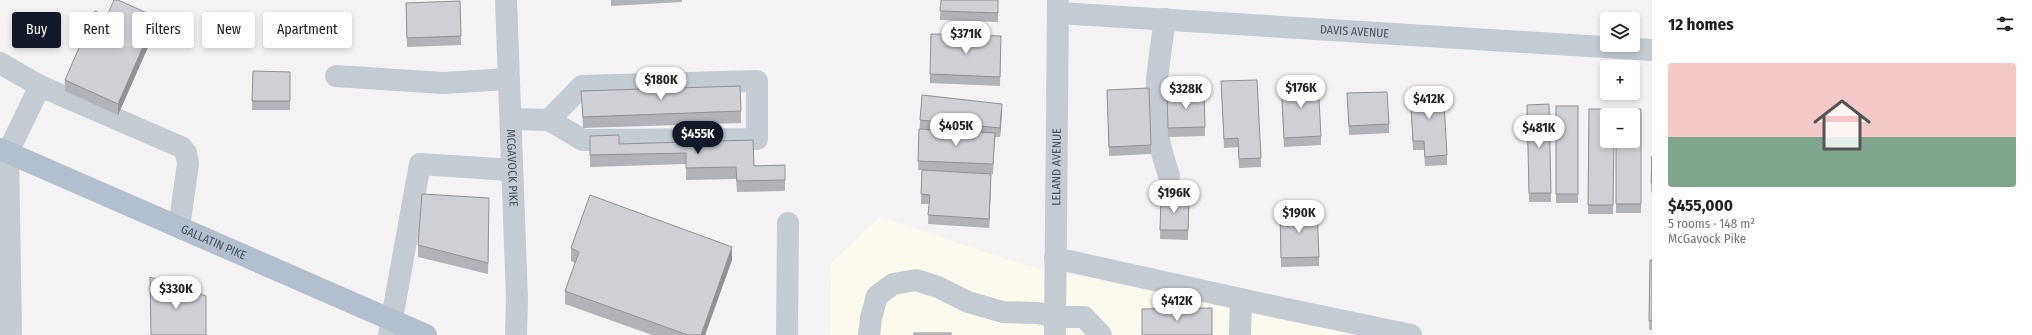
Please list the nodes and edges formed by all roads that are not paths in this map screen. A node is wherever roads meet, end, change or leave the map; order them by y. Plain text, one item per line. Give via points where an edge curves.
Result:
1 (506, 0) edge
2 (1058, 6) edge
3 (1165, 19) junction
4 (1652, 50) edge
5 (0, 63) edge
6 (336, 76) dead end
7 (509, 79) junction
8 (40, 86) junction
9 (511, 120) junction
10 (549, 120) junction
11 (4, 150) edge
12 (512, 170) junction
13 (1169, 176) dead end
14 (788, 223) dead end
15 (180, 227) junction
16 (5, 243) edge
17 (1055, 258) junction
18 (1241, 299) junction
19 (1055, 326) edge
20 (390, 327) edge
21 (1349, 328) edge
22 (11, 335) edge
23 (426, 335) edge
24 (516, 335) edge
25 (787, 335) edge
26 (870, 335) edge
27 (1101, 335) edge
28 (1240, 335) edge
29 (1411, 335) edge

1 - 7 street, MCGAVOCK PIKE
2 - 3 street, DAVIS AVENUE
2 - 17 street, LELAND AVENUE
3 - 4 street, DAVIS AVENUE
3 - 13 street via 1159,64 1157,117 1158,133
5 - 8 street
6 - 7 street via 443,83
7 - 9 street, MCGAVOCK PIKE
8 - 11 street
8 - 15 street via 181,148 186,153 188,164
9 - 10 street
9 - 12 street, MCGAVOCK PIKE
10 - 10 street via 583,140 757,139 757,81 582,86
11 - 15 main road, GALLATIN PIKE
11 - 16 street
12 - 20 street via 420,164
12 - 24 street, MCGAVOCK PIKE
14 - 25 street
15 - 20 main road, GALLATIN PIKE
16 - 22 street
17 - 18 street
17 - 19 street, LELAND AVENUE
18 - 21 street
18 - 28 street
19 - 26 street via 1038,314 1003,312 968,302 938,287 916,280 893,284 877,296 871,318
19 - 27 street via 1084,317
20 - 23 main road, GALLATIN PIKE
21 - 29 street

